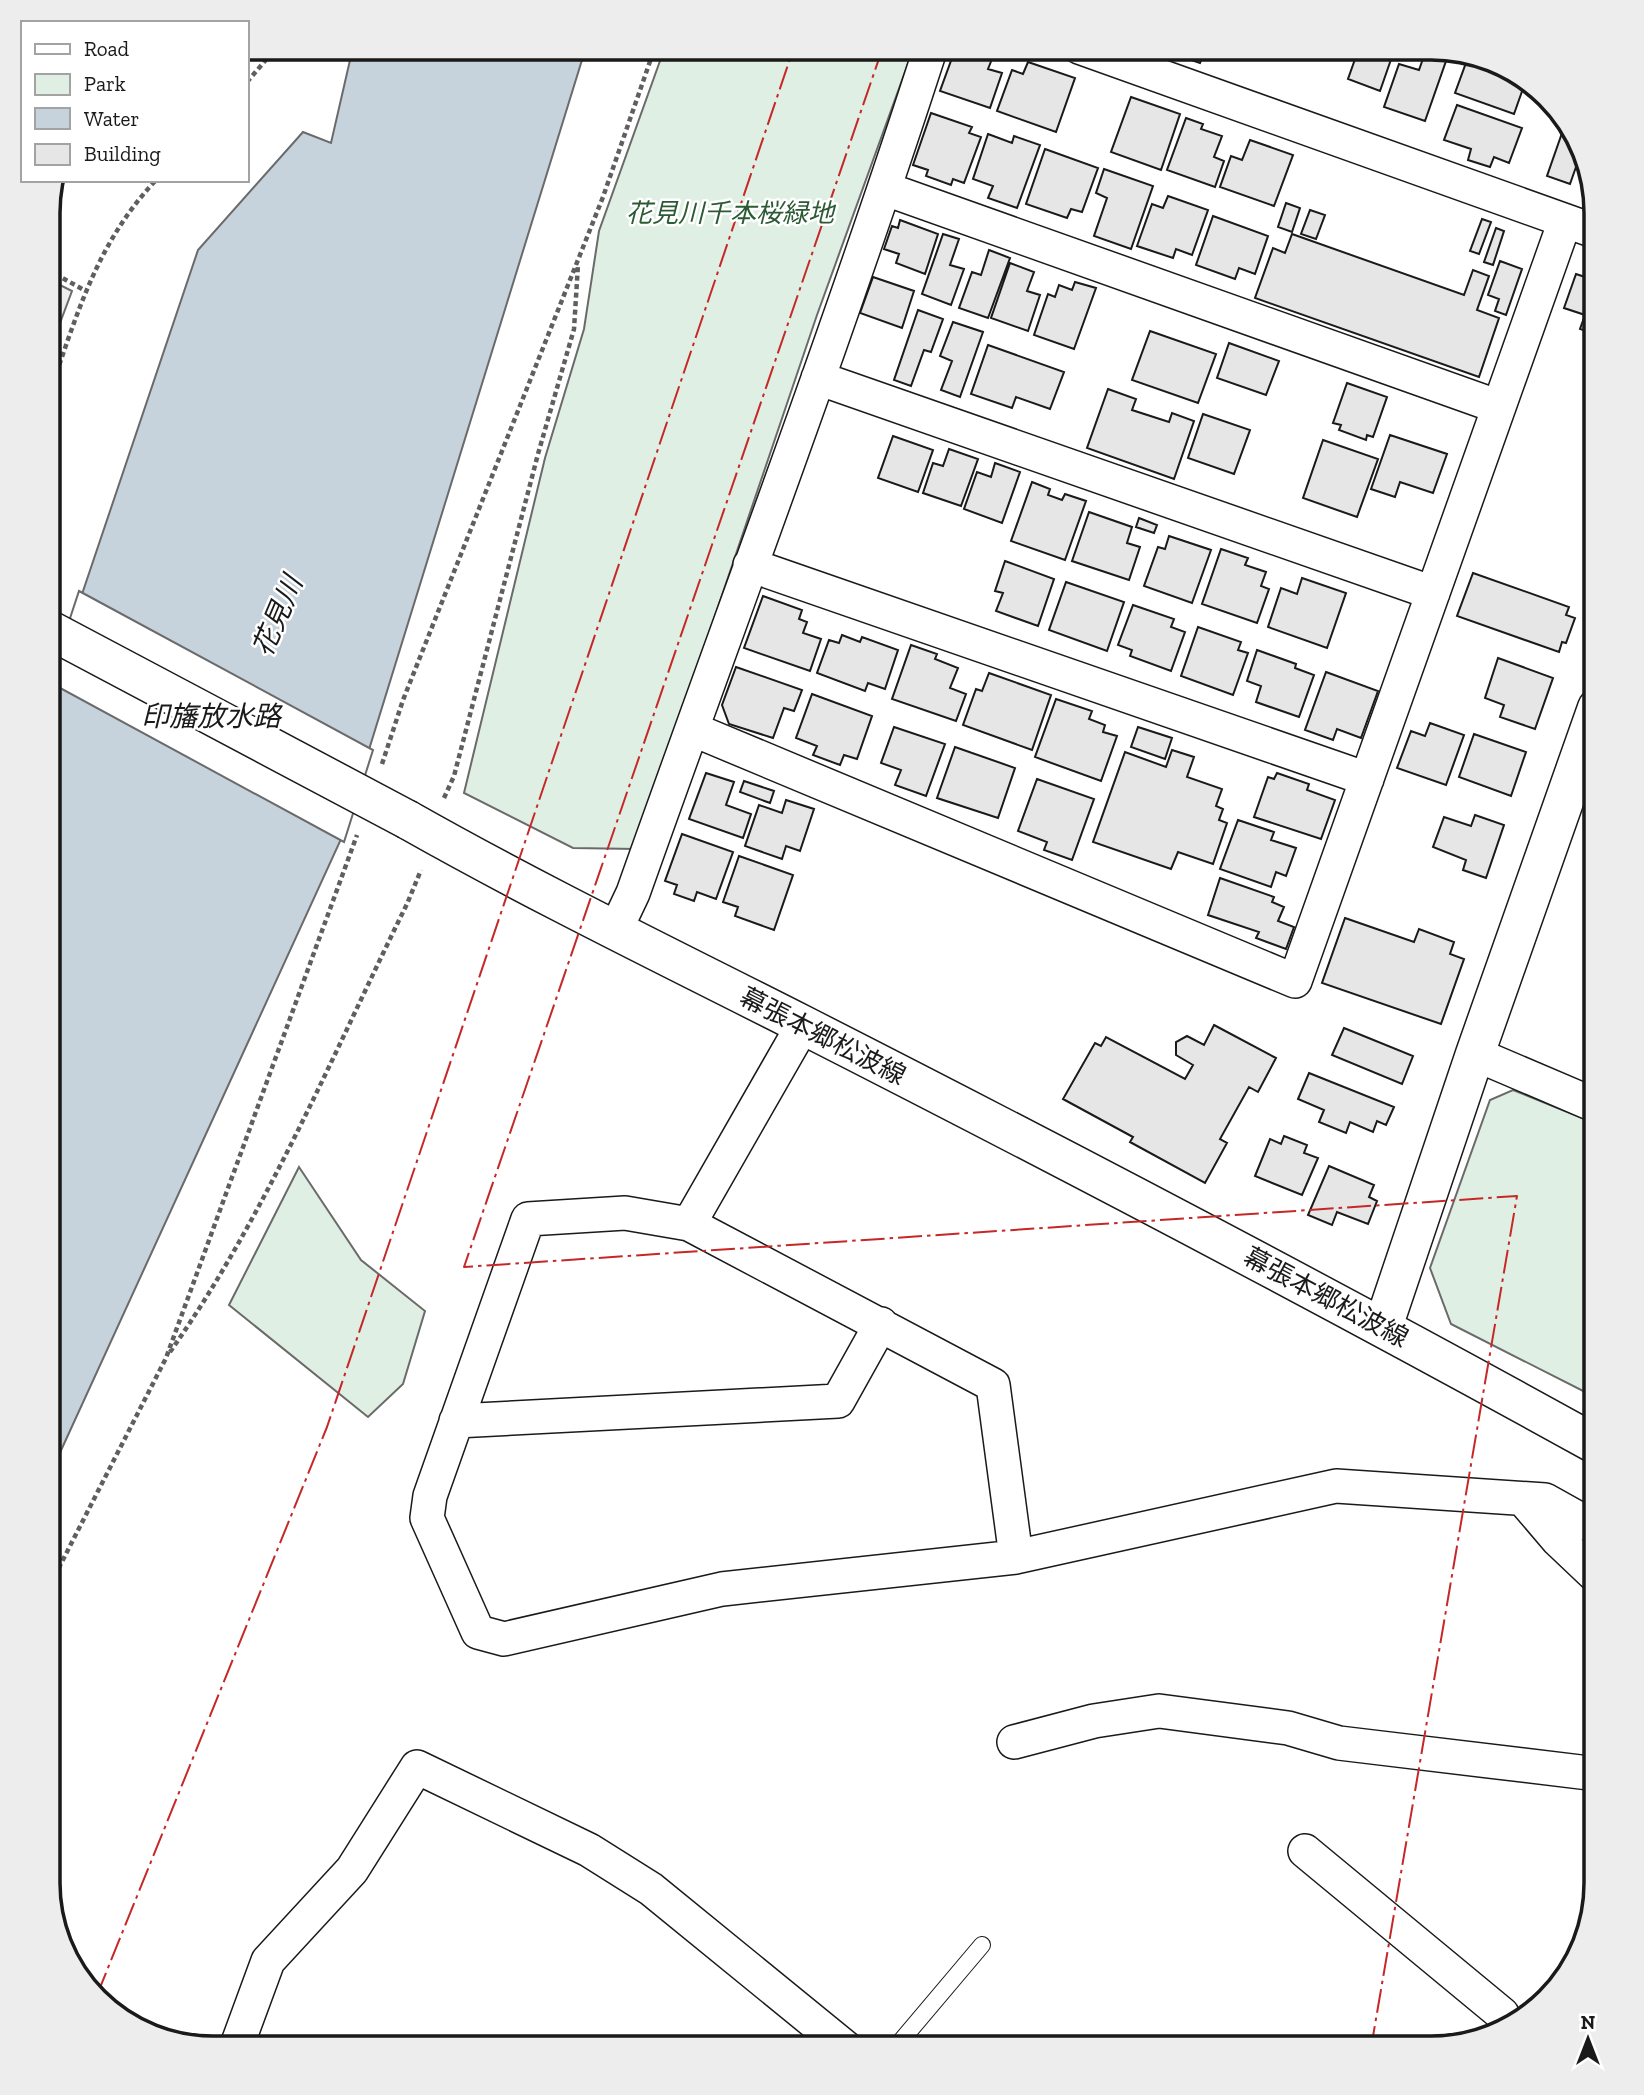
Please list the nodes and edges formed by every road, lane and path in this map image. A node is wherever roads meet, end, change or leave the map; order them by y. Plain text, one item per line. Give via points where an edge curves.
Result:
1 (266, 60) edge
2 (927, 60) edge
3 (1115, 60) edge
4 (248, 81) edge
5 (154, 182) edge
6 (886, 189) junction
7 (1565, 221) junction
8 (1584, 228) edge
9 (579, 258) dead end
10 (60, 277) edge
11 (84, 290) junction
12 (60, 361) edge
13 (818, 378) junction
14 (1499, 407) junction
15 (750, 565) junction
16 (1433, 593) junction
17 (60, 635) edge
18 (692, 729) junction
19 (1584, 745) edge
20 (1367, 779) junction
21 (425, 815) junction
22 (425, 859) dead end
23 (615, 931) junction
24 (803, 1025) junction
25 (1475, 1054) junction
26 (1584, 1101) edge
27 (689, 1224) junction
28 (881, 1324) junction
29 (1383, 1326) junction
30 (166, 1358) dead end
31 (456, 1421) junction
32 (1584, 1438) edge
33 (1523, 1499) junction
34 (1584, 1522) edge
35 (1016, 1557) junction
36 (1584, 1565) edge
37 (1014, 1742) dead end
38 (1584, 1772) edge
39 (1305, 1851) dead end
40 (982, 1945) dead end
41 (1503, 2018) edge
42 (247, 2036) edge
43 (831, 2036) edge
44 (905, 2036) edge

1 - 4 path
2 - 6 street
3 - 7 street
5 - 11 path via 127,211
6 - 13 street
6 - 14 street
7 - 8 street
7 - 14 street
9 - 21 path via 574,329 454,776
10 - 11 path
11 - 12 path
13 - 15 street
13 - 16 street
14 - 16 street
15 - 18 street
15 - 20 street
16 - 20 street
17 - 21 street, 幕張本郷松波線, bridge
18 - 20 street via 1295,981
18 - 23 street
19 - 25 street
21 - 23 street, 幕張本郷松波線
22 - 30 path via 246,1231
23 - 24 street, 幕張本郷松波線
24 - 27 street
24 - 29 street, 幕張本郷松波線
25 - 26 street
25 - 29 street
27 - 28 street
27 - 31 street via 625,1213 528,1219
28 - 31 street via 838,1401
28 - 35 street via 993,1385
29 - 32 street, 幕張本郷松波線
31 - 35 street via 427,1518 478,1632 504,1639 722,1589
33 - 34 street via 1545,1500
33 - 35 street via 1336,1486
33 - 36 street
37 - 38 street via 1094,1721 1159,1711 1288,1728 1339,1744
39 - 41 street
40 - 44 lane
42 - 43 street via 268,1961 352,1870 417,1767 589,1850 651,1889

